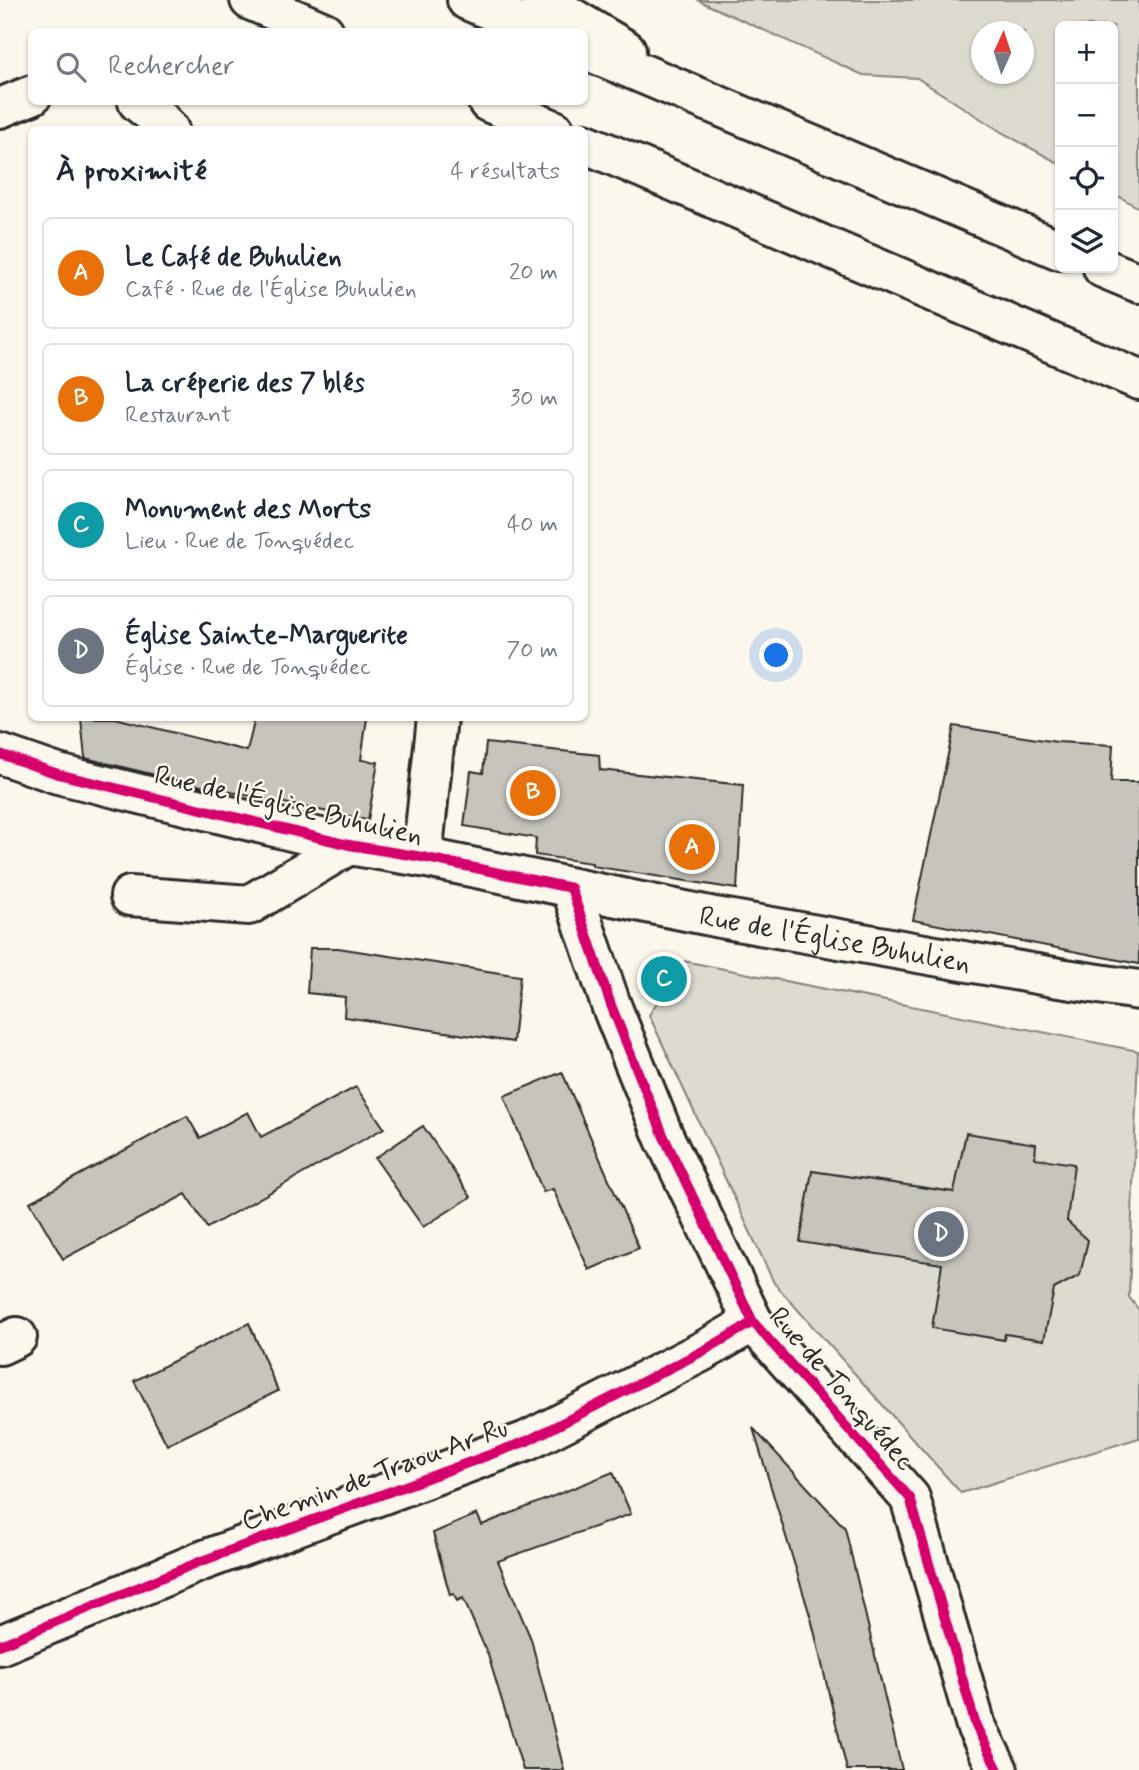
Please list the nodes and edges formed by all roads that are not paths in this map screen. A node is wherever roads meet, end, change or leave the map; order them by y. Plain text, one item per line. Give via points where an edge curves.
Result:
1 (250, 0) edge
2 (467, 0) edge
3 (542, 0) edge
4 (315, 28) edge
5 (533, 28) edge
6 (588, 52) edge
7 (28, 97) edge
8 (142, 105) edge
9 (495, 105) edge
10 (0, 108) edge
11 (727, 110) junction
12 (165, 126) edge
13 (545, 126) edge
14 (588, 145) edge
15 (1055, 248) edge
16 (1115, 273) edge
17 (1139, 283) edge
18 (1139, 380) edge
19 (437, 721) edge
20 (0, 754) edge
21 (349, 845) junction
22 (422, 857) junction
23 (571, 888) junction
24 (130, 896) dead end
25 (1139, 990) edge
26 (753, 1322) junction
27 (0, 1645) edge
28 (998, 1770) edge

1 - 4 main road
2 - 5 main road
3 - 11 main road
6 - 11 main road
7 - 10 main road
8 - 12 main road
9 - 13 main road
11 - 15 main road
14 - 18 main road
16 - 17 main road
19 - 22 main road
20 - 21 main road, Rue de l'Église Buhulien via 58,774
21 - 22 main road, Rue de l'Église Buhulien
21 - 24 main road via 249,905
22 - 23 main road, Rue de l'Église Buhulien
23 - 25 main road, Rue de l'Église Buhulien
23 - 26 main road, Rue de Tonquédec via 664,1137
26 - 27 main road, Chemin de Traou Ar Ru via 527,1441 199,1562
26 - 28 main road, Rue de Tonquédec via 910,1498 976,1726

